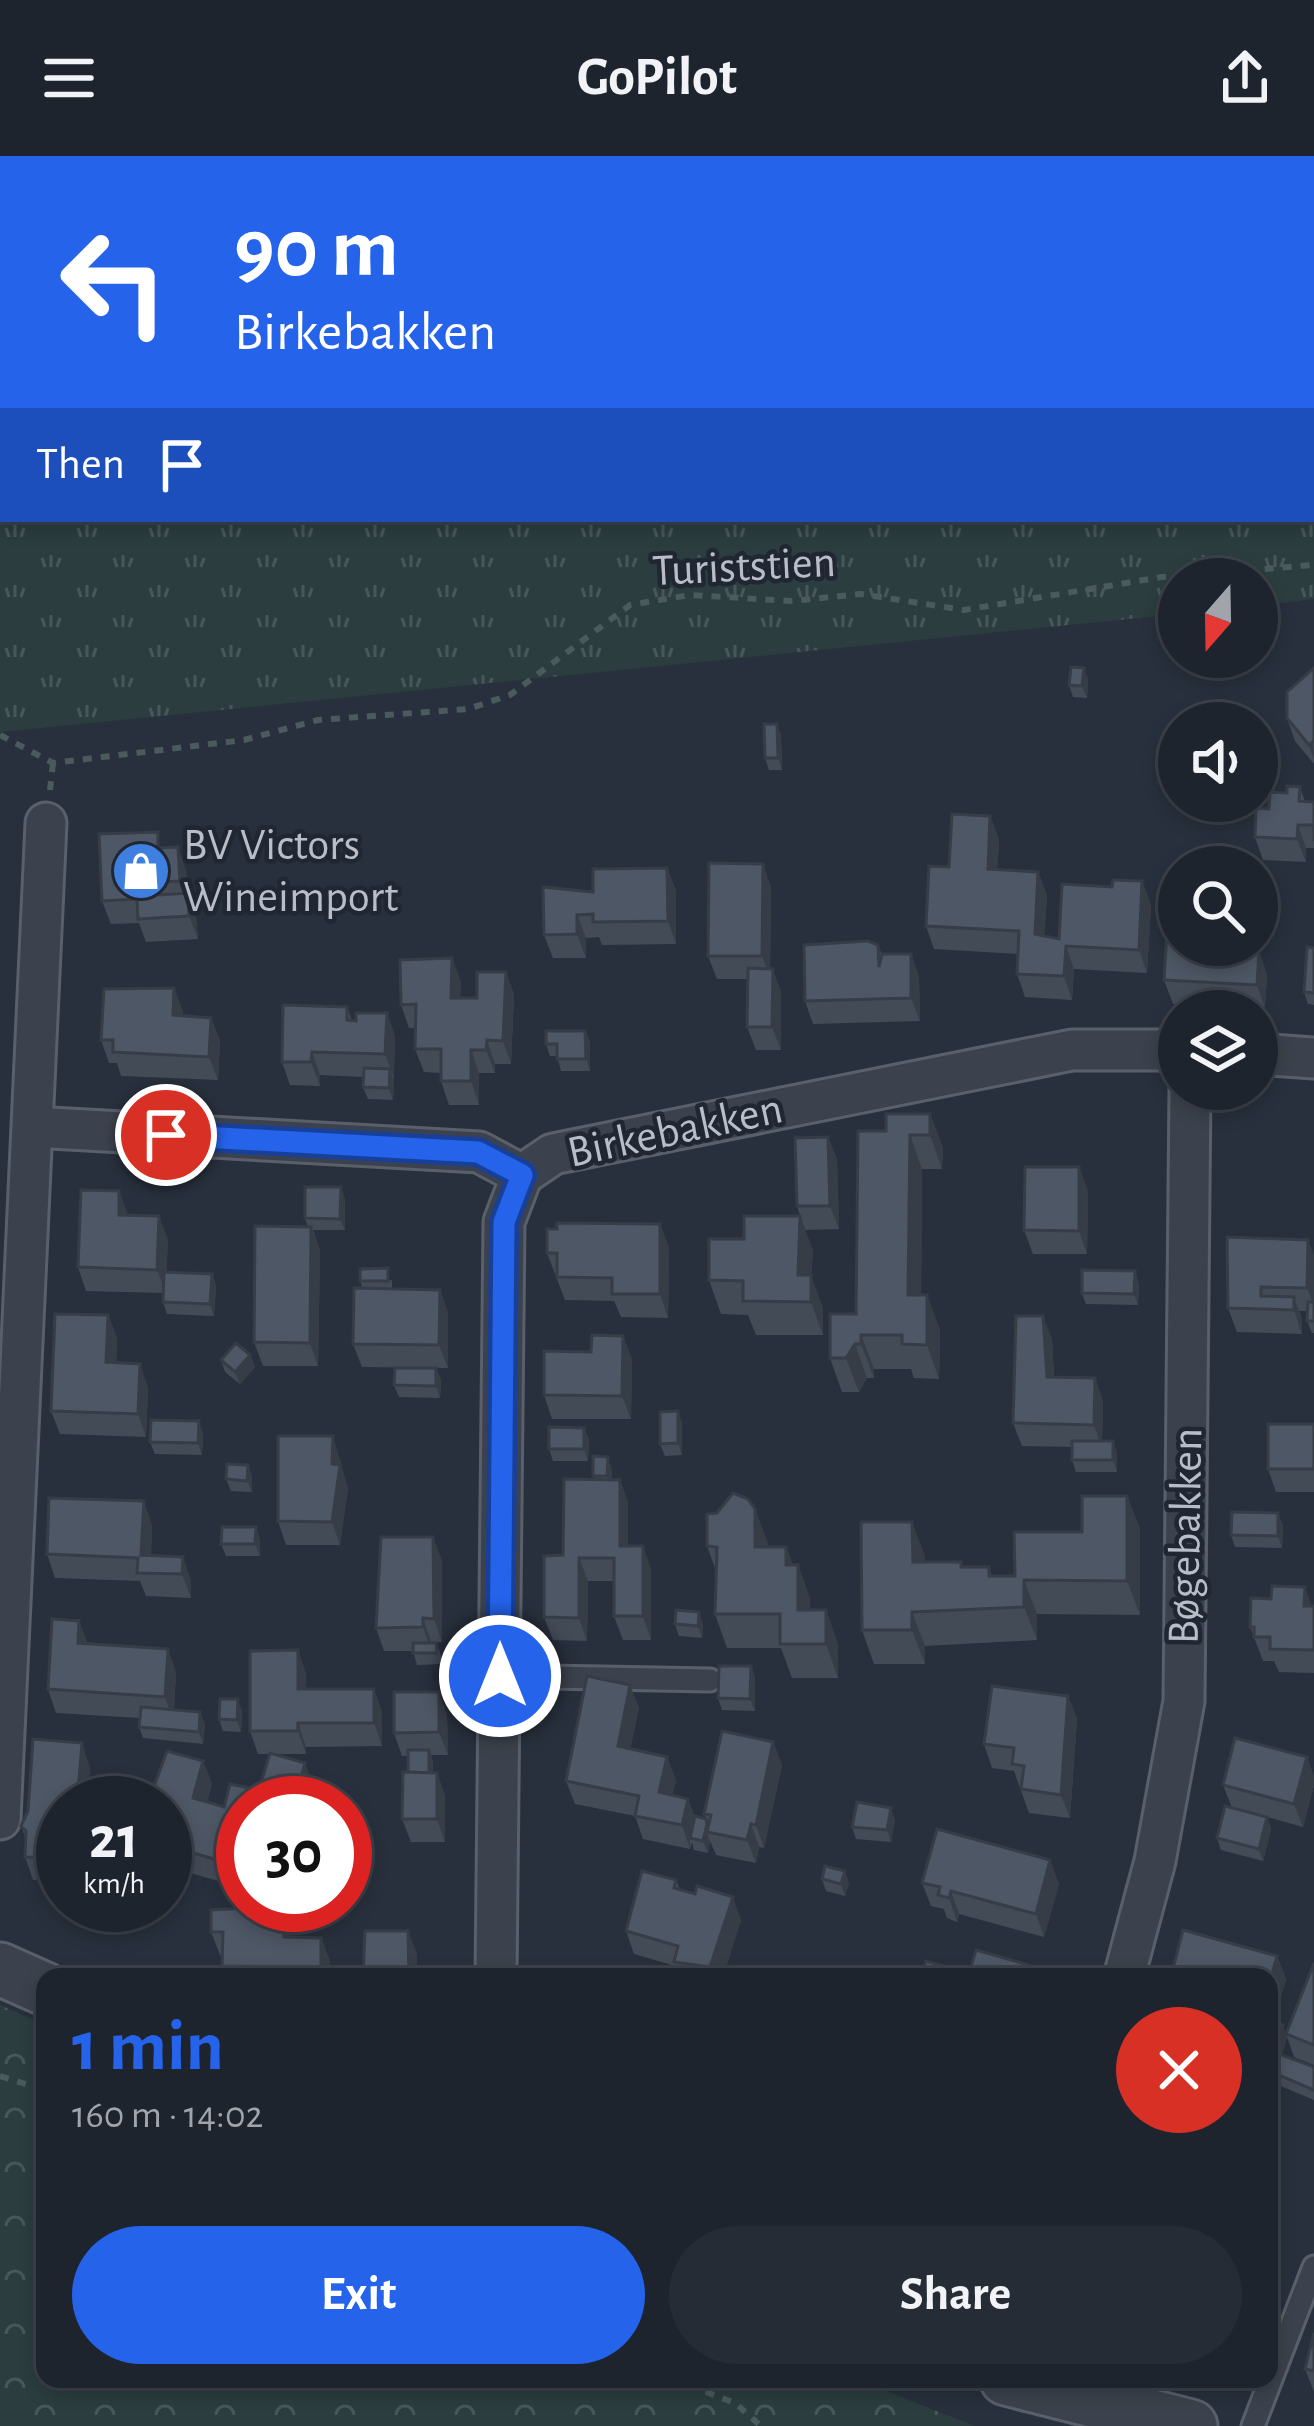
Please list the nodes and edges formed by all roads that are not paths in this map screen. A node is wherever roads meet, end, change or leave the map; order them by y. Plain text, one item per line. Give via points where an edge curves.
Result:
1 (46, 823) dead end
2 (1158, 1051) edge
3 (1278, 1055) edge
4 (1314, 1058) edge
5 (1190, 1110) edge
6 (33, 1127) junction
7 (522, 1175) junction
8 (500, 1676) junction
9 (710, 1680) dead end
10 (0, 1820) edge
11 (496, 1968) edge
12 (1126, 1968) edge
13 (0, 1969) edge
14 (36, 1985) edge
15 (1314, 2267) edge
16 (1278, 2361) edge
17 (1043, 2388) edge
18 (1268, 2388) edge
19 (1191, 2426) edge
20 (1253, 2426) edge

1 - 6 street
2 - 7 street, Birkebakken via 1072,1050 553,1154
3 - 4 street
5 - 12 street, Bøgebakken via 1184,1701
6 - 7 street, Birkebakken via 478,1152
6 - 10 street
7 - 8 street via 504,1222
8 - 9 lane
8 - 11 street
13 - 14 street
15 - 16 lane
17 - 19 street
18 - 20 lane

